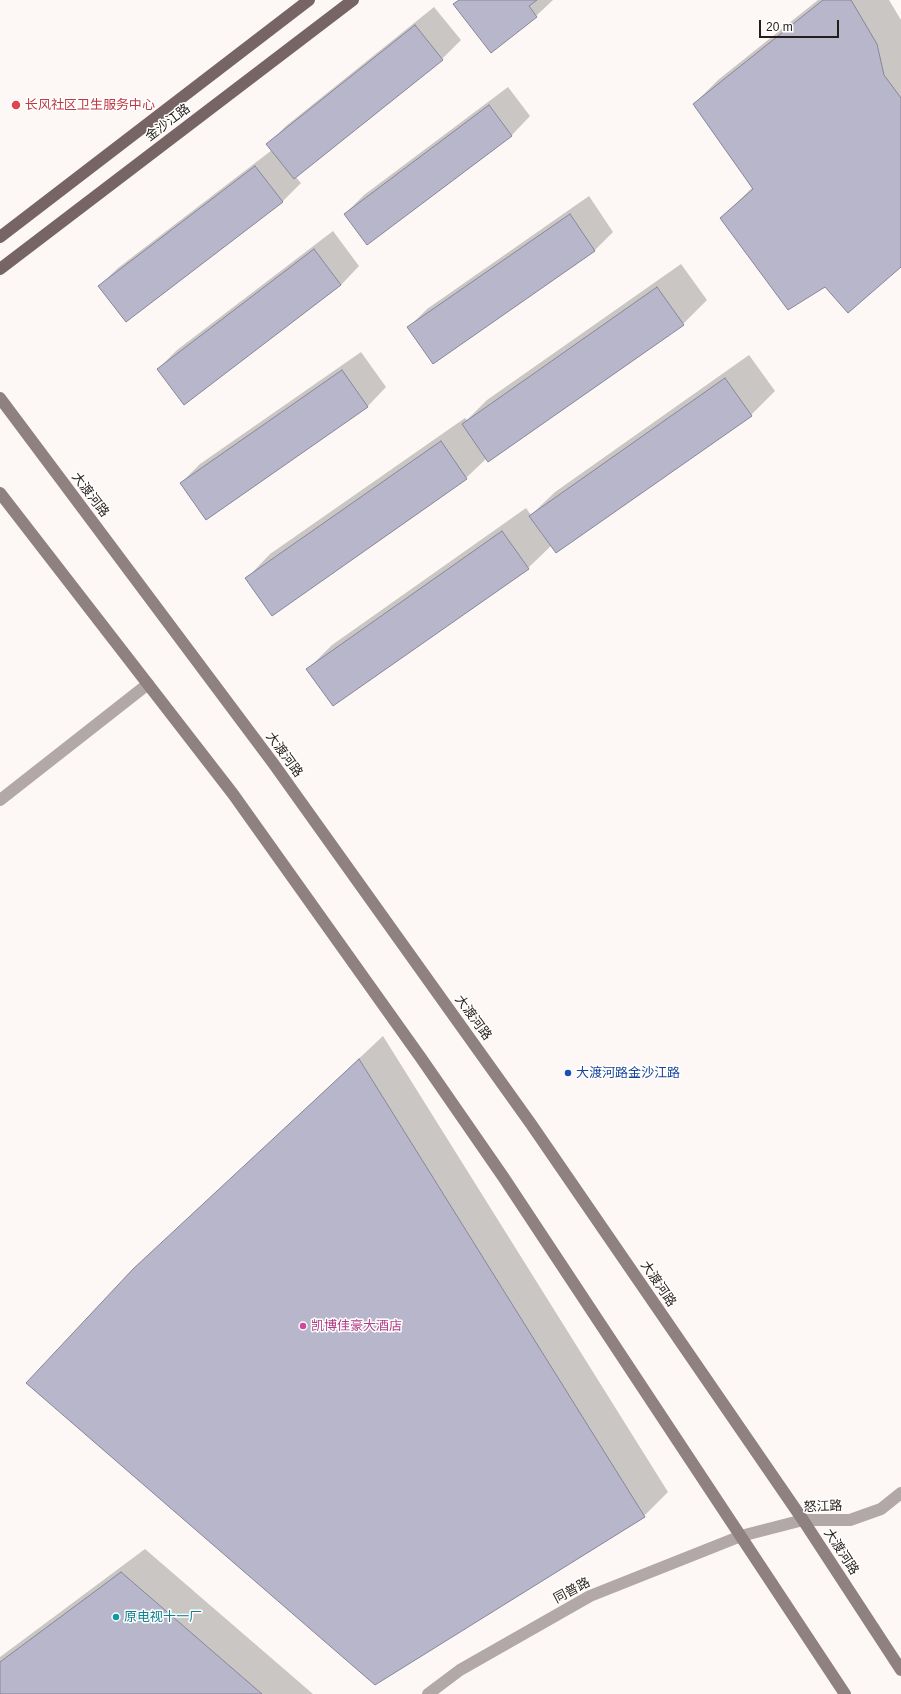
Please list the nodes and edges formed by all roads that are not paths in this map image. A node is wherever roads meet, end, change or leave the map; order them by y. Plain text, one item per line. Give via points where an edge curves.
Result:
1 (309, 0) edge
2 (353, 0) edge
3 (0, 237) edge
4 (0, 269) edge
5 (0, 398) edge
6 (0, 494) edge
7 (148, 684) junction
8 (0, 800) edge
9 (901, 1493) edge
10 (803, 1520) junction
11 (741, 1536) junction
12 (901, 1670) edge
13 (428, 1694) edge
14 (845, 1694) edge

1 - 3 main road, 金沙江路
2 - 4 main road, 金沙江路
5 - 10 main road, 大渡河路 via 273,763 531,1124
6 - 7 main road
7 - 8 street
7 - 11 main road via 232,794 429,1069
9 - 10 street, 怒江路 via 881,1509 850,1520
10 - 11 street, 怒江路
10 - 12 main road, 大渡河路
11 - 13 street, 同普路 via 590,1596 460,1670
11 - 14 main road

